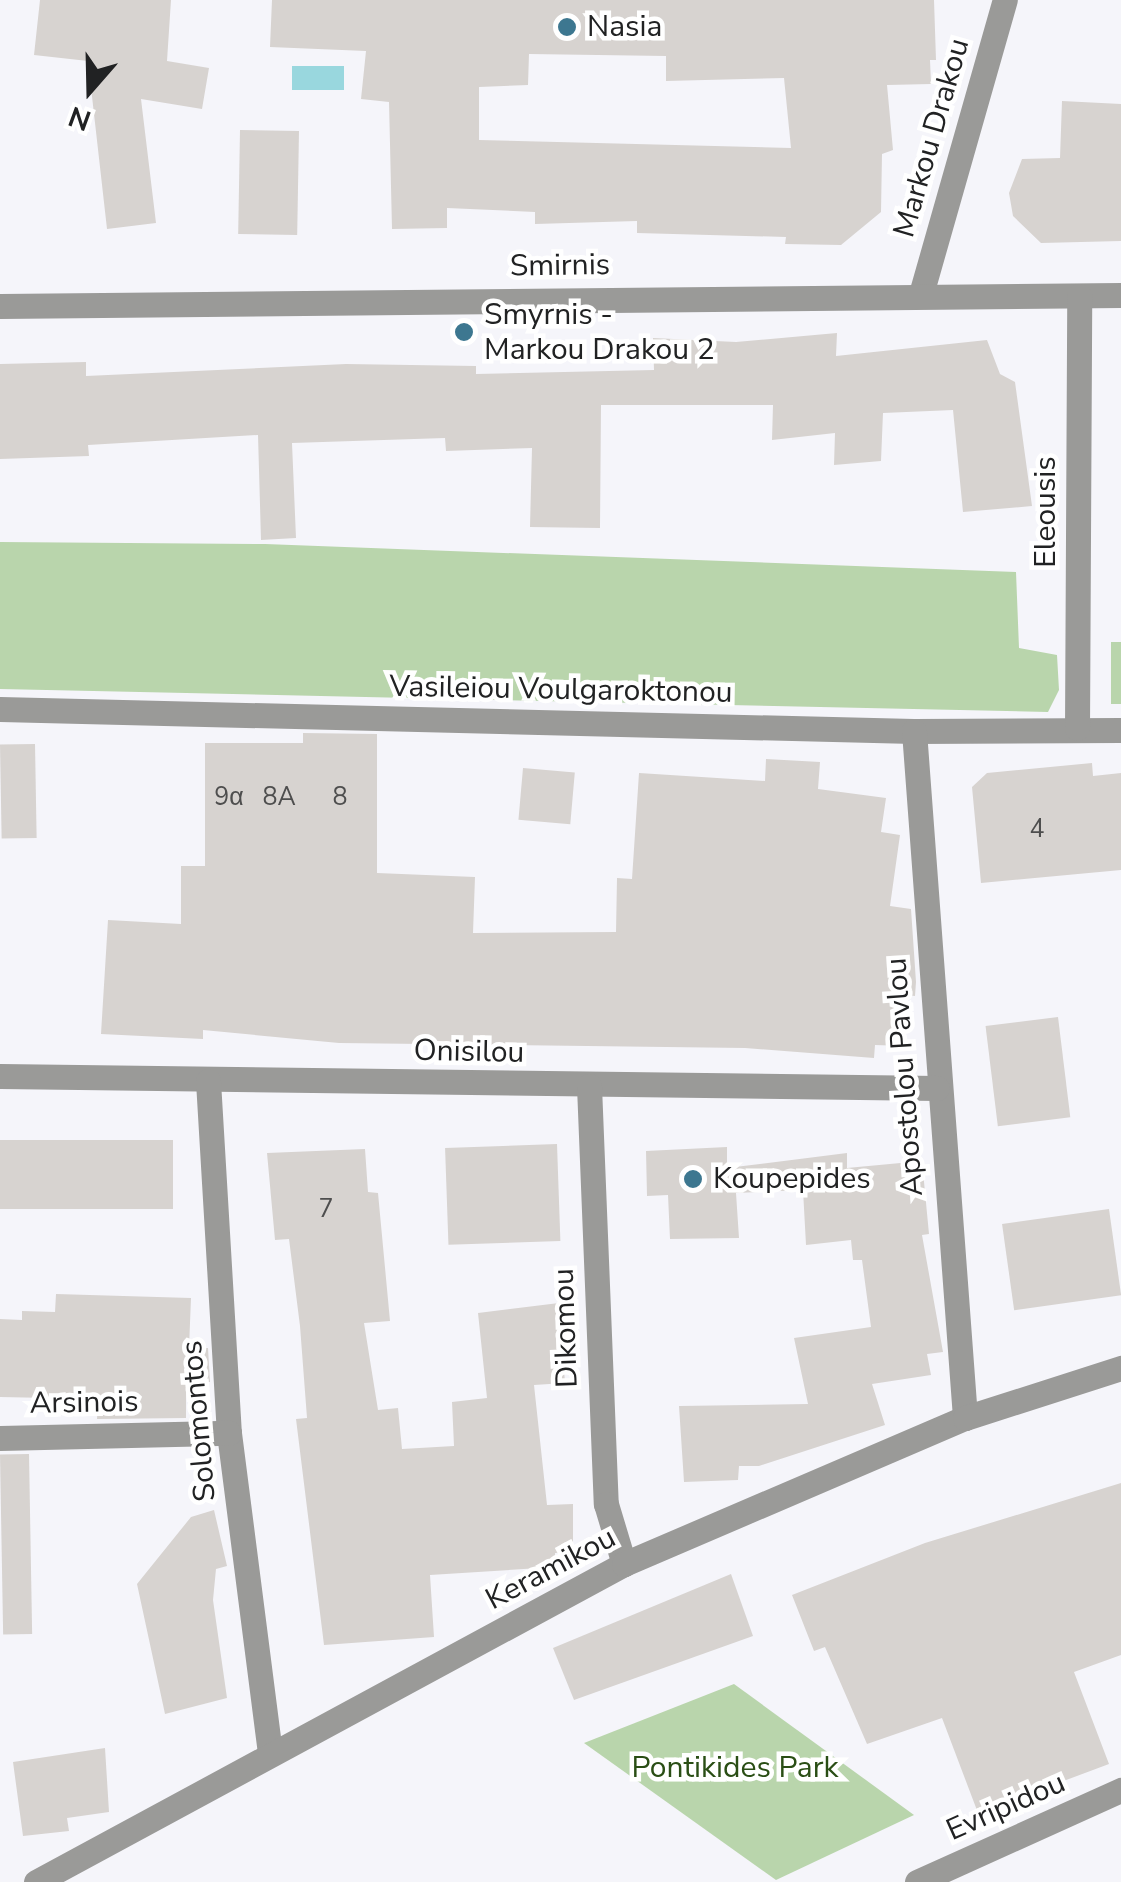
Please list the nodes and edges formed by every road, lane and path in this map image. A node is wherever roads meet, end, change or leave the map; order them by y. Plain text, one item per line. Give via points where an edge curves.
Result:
1 (1005, 0) edge
2 (921, 294) junction
3 (1121, 295) edge
4 (1079, 296) junction
5 (0, 306) edge
6 (0, 709) edge
7 (1077, 728) junction
8 (1121, 730) edge
9 (914, 731) junction
10 (0, 1076) edge
11 (208, 1081) junction
12 (589, 1086) junction
13 (937, 1088) junction
14 (1121, 1368) edge
15 (965, 1418) junction
16 (229, 1433) junction
17 (0, 1438) edge
18 (624, 1564) junction
19 (270, 1754) junction
20 (1121, 1790) edge
21 (36, 1882) edge
22 (917, 1882) edge

1 - 2 street, Markou Drakou
2 - 4 street, Smirnis
2 - 5 street, Smirnis
3 - 4 street, Smirnis
4 - 7 street, Eleousis
6 - 9 street, Vasileiou Voulgaroktonou
7 - 8 street, Vasileiou Voulgaroktonou
7 - 9 street, Vasileiou Voulgaroktonou
9 - 13 street, Apostolou Pavlou
10 - 11 street, Onisilou
11 - 12 street, Onisilou
11 - 16 street, Solomontos
12 - 13 street, Onisilou
12 - 18 street, Dikomou via 606,1504
13 - 15 street, Apostolou Pavlou
14 - 15 street, Keramikou
15 - 18 street, Keramikou
16 - 17 street, Arsinois
16 - 19 street, Solomontos
18 - 19 street, Keramikou
19 - 21 street, Keramikou
20 - 22 street, Evripidou

